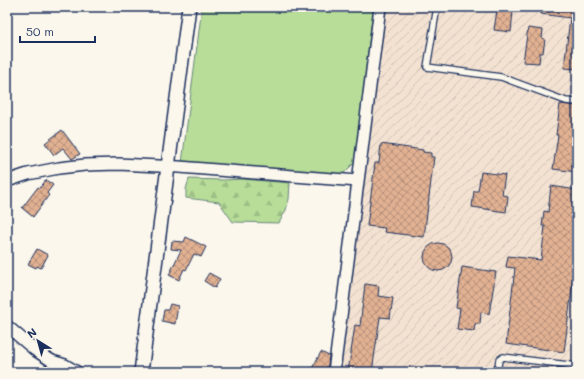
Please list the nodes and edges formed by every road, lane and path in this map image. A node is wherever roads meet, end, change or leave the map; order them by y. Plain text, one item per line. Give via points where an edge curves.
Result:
1 (189, 7) edge
2 (380, 7) edge
3 (437, 7) edge
4 (577, 102) edge
5 (168, 167) junction
6 (7, 181) edge
7 (358, 181) junction
8 (7, 326) edge
9 (577, 362) edge
10 (577, 366) edge
11 (77, 372) edge
12 (141, 372) edge
13 (334, 372) edge
14 (497, 372) edge
15 (576, 372) edge

1 - 5 street
2 - 7 street
3 - 4 lane via 427,67 501,77 566,101
5 - 6 street via 86,165 28,174
5 - 7 street
5 - 12 street
7 - 13 street
8 - 11 street via 41,354
9 - 10 lane
10 - 14 lane via 503,357 499,360
10 - 15 lane

